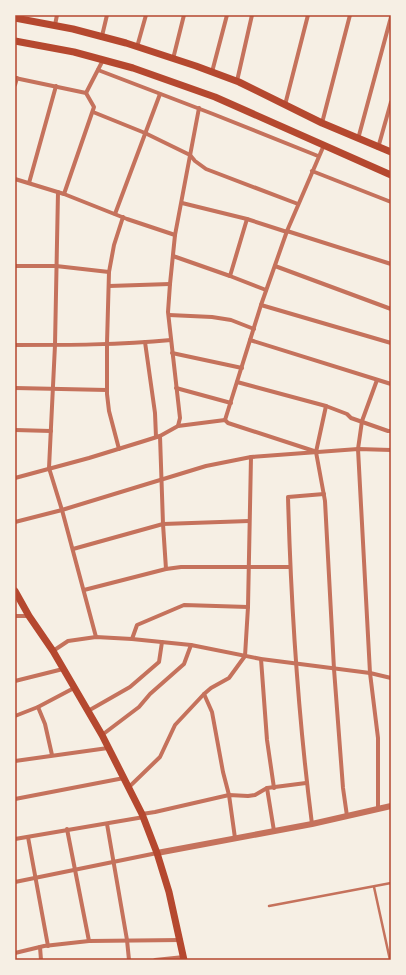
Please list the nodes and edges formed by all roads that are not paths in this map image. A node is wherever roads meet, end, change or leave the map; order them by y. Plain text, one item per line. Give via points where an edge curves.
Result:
1 (56, 15) edge
2 (107, 15) edge
3 (146, 15) edge
4 (184, 15) edge
5 (227, 15) edge
6 (252, 15) edge
7 (308, 15) edge
8 (350, 15) edge
9 (24, 17) edge
10 (391, 17) edge
11 (15, 18) edge
12 (55, 25) junction
13 (102, 36) junction
14 (15, 41) edge
15 (137, 47) junction
16 (173, 59) junction
17 (103, 60) junction
18 (98, 70) junction
19 (212, 72) junction
20 (16, 78) edge
21 (237, 82) junction
22 (15, 85) edge
23 (56, 86) junction
24 (86, 93) junction
25 (160, 94) junction
26 (391, 102) edge
27 (285, 105) junction
28 (199, 108) junction
29 (93, 112) junction
30 (322, 123) junction
31 (145, 133) junction
32 (358, 139) junction
33 (324, 144) junction
34 (378, 148) junction
35 (391, 152) edge
36 (190, 154) junction
37 (318, 156) junction
38 (312, 171) junction
39 (391, 175) edge
40 (15, 179) edge
41 (29, 183) junction
42 (58, 192) junction
43 (64, 194) junction
44 (391, 202) edge
45 (182, 203) junction
46 (298, 204) junction
47 (115, 214) junction
48 (123, 217) junction
49 (247, 219) junction
50 (287, 231) junction
51 (175, 235) junction
52 (173, 256) junction
53 (391, 264) edge
54 (15, 266) edge
55 (56, 266) junction
56 (275, 266) junction
57 (110, 272) junction
58 (230, 276) junction
59 (170, 284) junction
60 (109, 286) junction
61 (266, 290) junction
62 (261, 305) junction
63 (391, 309) edge
64 (168, 315) junction
65 (254, 329) junction
66 (171, 340) junction
67 (250, 340) junction
68 (145, 342) junction
69 (391, 343) edge
70 (107, 344) junction
71 (15, 345) edge
72 (55, 345) junction
73 (172, 353) junction
74 (242, 368) junction
75 (377, 380) junction
76 (237, 382) junction
77 (391, 384) edge
78 (15, 388) edge
79 (176, 388) junction
80 (53, 389) junction
81 (107, 390) junction
82 (231, 402) junction
83 (326, 406) junction
84 (225, 420) junction
85 (362, 421) junction
86 (178, 426) junction
87 (15, 430) edge
88 (50, 431) junction
89 (391, 431) edge
90 (158, 436) junction
91 (119, 449) junction
92 (358, 449) junction
93 (391, 450) edge
94 (316, 452) junction
95 (251, 457) junction
96 (49, 468) junction
97 (15, 478) edge
98 (162, 480) junction
99 (324, 494) junction
100 (62, 510) junction
101 (249, 521) junction
102 (15, 522) edge
103 (162, 524) junction
104 (73, 549) junction
105 (248, 567) junction
106 (290, 567) junction
107 (166, 569) junction
108 (84, 590) junction
109 (15, 591) edge
110 (248, 607) junction
111 (15, 616) edge
112 (29, 616) junction
113 (96, 637) junction
114 (132, 639) junction
115 (162, 642) junction
116 (191, 645) junction
117 (53, 651) junction
118 (245, 656) junction
119 (261, 659) junction
120 (296, 664) junction
121 (63, 669) junction
122 (334, 669) junction
123 (370, 673) junction
124 (391, 678) edge
125 (15, 681) edge
126 (74, 688) junction
127 (204, 694) junction
128 (38, 707) junction
129 (88, 712) junction
130 (15, 716) edge
131 (102, 735) junction
132 (108, 748) junction
133 (52, 755) junction
134 (15, 761) edge
135 (124, 778) junction
136 (306, 783) junction
137 (128, 788) junction
138 (267, 788) junction
139 (274, 788) junction
140 (229, 795) junction
141 (15, 799) edge
142 (391, 806) edge
143 (378, 809) junction
144 (143, 816) junction
145 (347, 816) junction
146 (107, 824) junction
147 (312, 824) junction
148 (67, 829) junction
149 (274, 831) junction
150 (28, 837) junction
151 (235, 838) junction
152 (15, 839) edge
153 (157, 853) junction
154 (114, 863) junction
155 (74, 871) junction
156 (34, 878) junction
157 (15, 882) edge
158 (391, 883) edge
159 (374, 886) junction
160 (269, 906) dead end
161 (128, 940) junction
162 (181, 940) junction
163 (89, 941) junction
164 (48, 946) junction
165 (40, 947) junction
166 (15, 953) edge
167 (184, 959) edge
168 (41, 960) edge
169 (129, 960) edge
170 (155, 960) edge
171 (390, 960) edge

1 - 12 street
2 - 13 street
3 - 15 street
4 - 16 street
5 - 19 street
6 - 21 street
7 - 27 street
8 - 30 street
9 - 11 main road
9 - 12 main road
10 - 32 street
12 - 13 main road
13 - 15 main road
14 - 17 main road
15 - 16 main road
16 - 19 main road
17 - 18 street
17 - 33 main road via 215,97
18 - 24 street
18 - 25 street
19 - 21 main road
20 - 22 street
20 - 23 street
21 - 27 main road
23 - 24 street
23 - 41 street
24 - 29 street via 94,107
25 - 28 street
25 - 31 street
26 - 34 street
27 - 30 main road
28 - 36 street
28 - 37 street
29 - 31 street
29 - 43 street
30 - 32 main road
31 - 36 street
31 - 47 street
32 - 34 main road
33 - 37 street
33 - 39 main road
34 - 35 main road
36 - 45 street
36 - 46 street via 206,169
37 - 38 street
38 - 44 street
38 - 46 street
40 - 41 street
41 - 42 street
42 - 43 street
42 - 55 street
43 - 47 street
45 - 49 street
45 - 51 street
46 - 50 street
47 - 48 street
48 - 51 street
48 - 57 street via 114,245
49 - 50 street
49 - 58 street
50 - 53 street
50 - 56 street
51 - 52 street
52 - 58 street
52 - 59 street
54 - 55 street
55 - 57 street
55 - 72 street
56 - 61 street
56 - 63 street
57 - 60 street
58 - 61 street
59 - 60 street
59 - 64 street
60 - 70 street
61 - 62 street
62 - 65 street
62 - 69 street
64 - 65 street via 212,316
64 - 66 street
65 - 67 street
66 - 68 street
66 - 73 street
67 - 74 street
67 - 75 street
68 - 70 street
68 - 90 street
70 - 72 street
70 - 81 street
71 - 72 street
72 - 80 street
73 - 74 street
73 - 79 street
74 - 76 street
75 - 77 street
75 - 85 street
76 - 82 street
76 - 83 street
78 - 80 street
79 - 82 street
79 - 86 street via 180,418
80 - 81 street
80 - 88 street
81 - 91 street via 109,410
82 - 84 street
83 - 85 street
83 - 94 street
84 - 86 street
84 - 94 street
85 - 89 street
85 - 92 street
86 - 90 street
87 - 88 street
88 - 96 street
90 - 91 street
90 - 98 street
91 - 96 street
92 - 93 street
92 - 94 street
92 - 123 street
94 - 95 street
94 - 99 street
95 - 98 street via 206,466
95 - 101 street
96 - 97 street
96 - 100 street
98 - 100 street
98 - 103 street
99 - 106 street via 288,497
99 - 122 street
100 - 102 street
100 - 104 street
101 - 103 street
101 - 105 street
103 - 104 street
103 - 107 street
104 - 108 street
105 - 106 street
105 - 107 street
105 - 110 street
106 - 120 street
107 - 108 street
108 - 113 street
109 - 112 main road
110 - 114 street via 184,605 137,625
110 - 118 street
111 - 112 street
112 - 117 main road
113 - 114 street
113 - 117 street via 68,641
114 - 115 street
115 - 116 street
115 - 129 street via 159,662 130,687
116 - 118 street
116 - 131 street via 184,664 139,707
117 - 121 main road
118 - 119 street
118 - 127 street via 229,678
119 - 120 street
119 - 139 street via 267,740
120 - 122 street
120 - 136 street
121 - 125 street
121 - 126 main road
122 - 123 street
122 - 145 street
123 - 124 street
123 - 143 street via 378,738
126 - 128 street
126 - 129 main road
127 - 137 street via 175,725 160,757
127 - 140 street via 212,712
128 - 130 street
128 - 133 street
129 - 131 main road
131 - 132 main road
132 - 133 street
132 - 135 main road
133 - 134 street
135 - 137 main road
135 - 141 street
136 - 139 street
136 - 147 street
137 - 144 main road
138 - 139 street
138 - 140 street via 255,795
138 - 149 street
140 - 144 street
140 - 151 street
142 - 143 street
143 - 145 street
144 - 146 street
144 - 153 main road
145 - 147 street
146 - 148 street
146 - 154 street
147 - 149 street
148 - 150 street
148 - 155 street
149 - 151 street
150 - 152 street
150 - 156 street
151 - 153 street
153 - 154 street
153 - 162 main road
154 - 155 street
154 - 161 street
155 - 156 street
155 - 163 street
156 - 157 street
156 - 164 street
158 - 159 lane
159 - 160 lane
159 - 171 lane
161 - 162 street
161 - 163 street
161 - 169 street
162 - 167 main road
163 - 164 street
164 - 165 street
165 - 166 street
165 - 168 street
167 - 170 street

